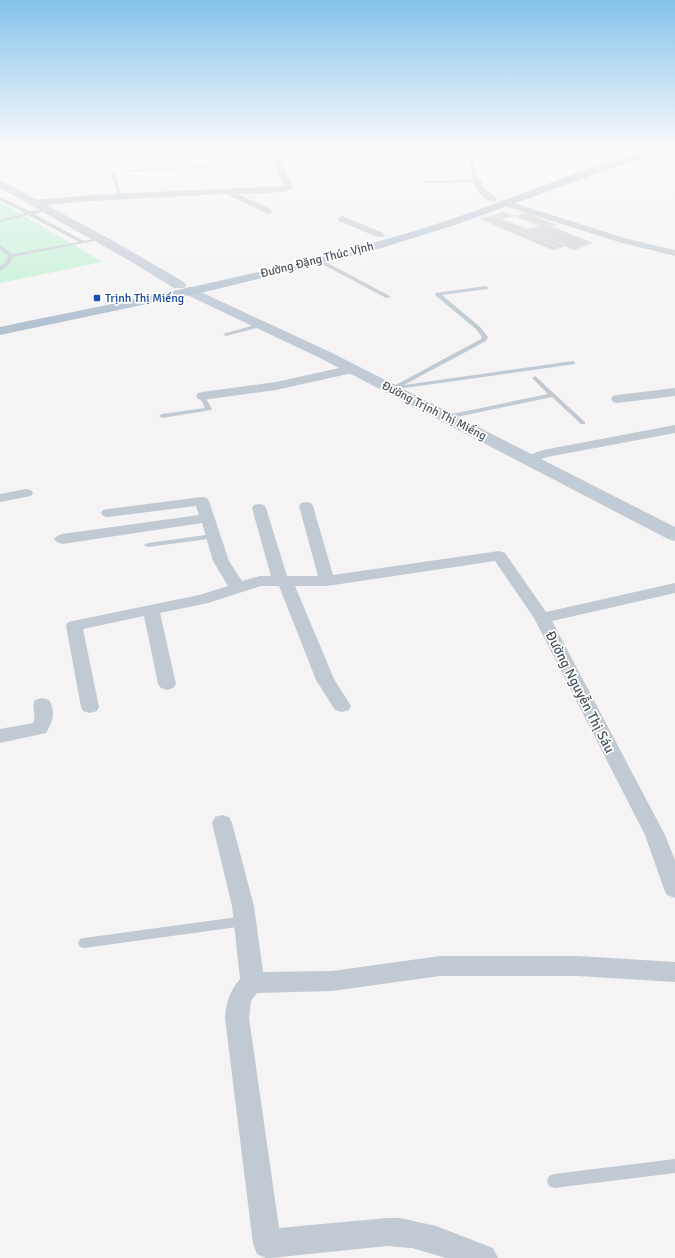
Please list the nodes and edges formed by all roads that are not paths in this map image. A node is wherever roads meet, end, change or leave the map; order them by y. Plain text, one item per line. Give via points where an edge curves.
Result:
1 (24, 206) edge
2 (28, 206) edge
3 (50, 206) edge
4 (256, 206) edge
5 (482, 206) edge
6 (486, 206) edge
7 (513, 206) edge
8 (31, 208) junction
9 (268, 211) dead end
10 (342, 219) dead end
11 (0, 220) edge
12 (380, 236) junction
13 (101, 239) junction
14 (83, 242) junction
15 (0, 247) edge
16 (675, 253) edge
17 (11, 256) junction
18 (320, 261) junction
19 (0, 269) edge
20 (184, 288) junction
21 (486, 288) dead end
22 (388, 297) dead end
23 (0, 322) edge
24 (262, 325) junction
25 (0, 331) edge
26 (226, 334) dead end
27 (573, 363) dead end
28 (353, 369) junction
29 (535, 378) dead end
30 (392, 389) junction
31 (675, 392) edge
32 (553, 395) junction
33 (202, 396) joint
34 (617, 399) dead end
35 (162, 416) dead end
36 (448, 417) junction
37 (583, 423) dead end
38 (675, 428) edge
39 (528, 460) junction
40 (26, 493) dead end
41 (0, 498) edge
42 (306, 506) dead end
43 (259, 508) dead end
44 (108, 513) dead end
45 (208, 518) junction
46 (675, 535) edge
47 (213, 536) junction
48 (62, 540) dead end
49 (148, 545) dead end
50 (283, 580) junction
51 (327, 581) junction
52 (238, 588) junction
53 (675, 588) edge
54 (151, 610) junction
55 (542, 618) junction
56 (167, 684) dead end
57 (42, 704) dead end
58 (342, 706) dead end
59 (90, 707) dead end
60 (0, 736) edge
61 (222, 823) dead end
62 (675, 889) edge
63 (245, 921) junction
64 (84, 944) dead end
65 (675, 972) edge
66 (252, 983) junction
67 (675, 1166) edge
68 (554, 1182) dead end
69 (268, 1251) edge
70 (483, 1258) edge

1 - 8 lane
2 - 8 main road, Đường Trịnh Thị Miếng
3 - 8 street
4 - 9 street
5 - 12 main road, Đường Đặng Thúc Vịnh
6 - 18 main road, Đường Đặng Thúc Vịnh via 424,231
7 - 16 street via 625,241
8 - 11 lane
8 - 13 main road, Đường Trịnh Thị Miếng via 45,210
8 - 14 lane
10 - 12 street
12 - 20 main road, Đường Đặng Thúc Vịnh
13 - 14 lane
13 - 20 main road, Đường Trịnh Thị Miếng
14 - 17 lane
15 - 17 lane
17 - 19 lane
18 - 20 main road, Đường Đặng Thúc Vịnh
18 - 22 lane
20 - 23 main road, Đường Đặng Thúc Vịnh
20 - 24 main road, Đường Trịnh Thị Miếng
20 - 25 main road, Đường Đặng Thúc Vịnh
21 - 30 lane via 437,294 478,328 485,336 484,340
24 - 26 lane
24 - 28 main road, Đường Trịnh Thị Miếng
27 - 30 lane
28 - 30 main road, Đường Trịnh Thị Miếng
28 - 33 street via 276,386
29 - 32 lane
30 - 36 main road, Đường Trịnh Thị Miếng
31 - 34 street
32 - 36 lane
32 - 37 lane
33 - 35 lane via 209,409
36 - 39 main road, Đường Trịnh Thị Miếng
38 - 39 street via 543,454
39 - 46 main road, Đường Trịnh Thị Miếng
40 - 41 street
42 - 51 street
43 - 50 street
44 - 45 street via 202,501
45 - 47 street
45 - 48 street
47 - 49 lane
47 - 52 street via 221,561
50 - 51 street
50 - 52 street via 260,581
50 - 58 street via 325,680
51 - 55 street via 499,556
52 - 54 street
53 - 55 street, Đường Nguyễn Thị Sáu
54 - 56 street
54 - 59 street via 74,626
55 - 62 street, Đường Nguyễn Thị Sáu via 655,835
57 - 60 street via 44,720 39,728
61 - 63 street
63 - 64 lane
63 - 66 street
65 - 66 street via 578,966 440,966 332,981
66 - 69 street via 243,991 238,1003 237,1018
67 - 68 lane
69 - 70 street via 380,1232 405,1231

